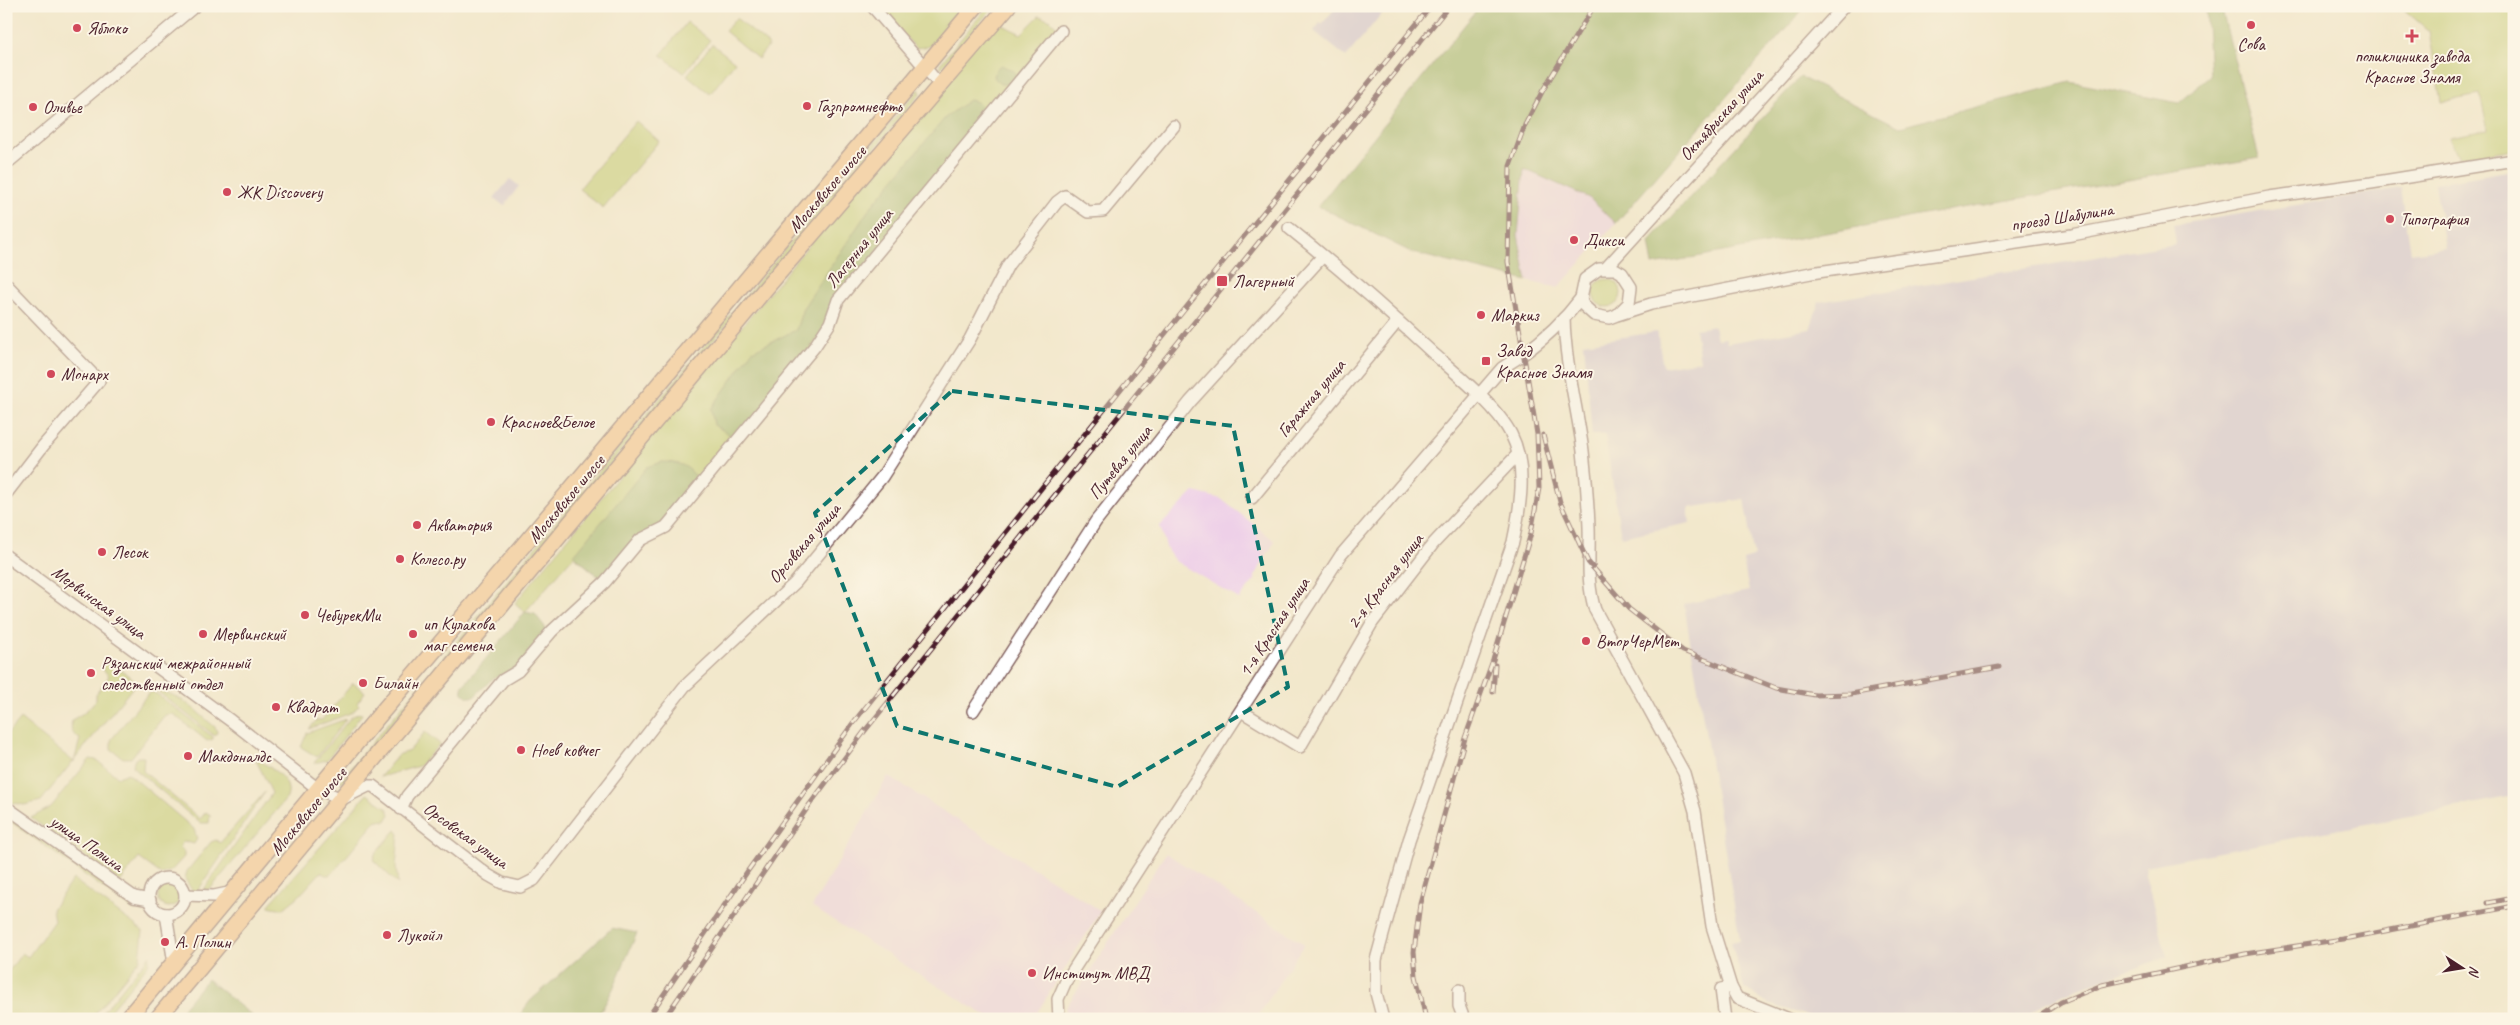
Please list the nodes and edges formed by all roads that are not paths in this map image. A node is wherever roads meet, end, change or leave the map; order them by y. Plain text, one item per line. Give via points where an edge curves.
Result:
1 (195, 6) edge
2 (872, 6) edge
3 (976, 6) edge
4 (1008, 6) edge
5 (1844, 6) edge
6 (1061, 31) dead end
7 (925, 67) junction
8 (940, 85) junction
9 (1174, 126) dead end
10 (2514, 160) edge
11 (6, 164) edge
12 (1289, 228) dead end
13 (1624, 248) junction
14 (1323, 256) junction
15 (1607, 267) junction
16 (1622, 273) junction
17 (6, 284) edge
18 (1631, 295) junction
19 (1581, 298) junction
20 (1651, 304) junction
21 (1594, 315) junction
22 (1617, 315) junction
23 (1564, 318) junction
24 (1398, 321) junction
25 (1479, 394) junction
26 (1518, 454) junction
27 (6, 494) edge
28 (1252, 498) dead end
29 (6, 556) edge
30 (973, 711) dead end
31 (1241, 711) junction
32 (318, 789) junction
33 (342, 798) junction
34 (6, 807) edge
35 (401, 809) junction
36 (233, 892) junction
37 (185, 895) junction
38 (150, 900) junction
39 (166, 914) junction
40 (174, 963) junction
41 (1731, 987) junction
42 (1459, 990) dead end
43 (127, 1019) edge
44 (157, 1019) edge
45 (1059, 1019) edge
46 (1383, 1019) edge
47 (1464, 1019) edge
48 (1725, 1019) edge
49 (1789, 1019) edge

1 - 11 street
2 - 7 street
3 - 7 main road, Московское шоссе
4 - 8 main road, Московское шоссе
5 - 13 street, Октябрьская улица
6 - 35 street, Лагерная улица via 838,300 830,324 815,346 666,527 640,540 605,582 552,631 518,671 503,680 406,796
7 - 8 street
7 - 32 main road, Московское шоссе
8 - 33 main road, Московское шоссе via 766,288
9 - 35 street, Орсовская улица via 1104,211 1088,212 1066,196 1057,202 1008,266 970,339 882,477 795,583 684,687 534,880 520,887 502,883
10 - 20 street, проезд Шабулина via 2269,197 2072,235 1811,273
12 - 14 street
13 - 15 street, Октябрьская улица
13 - 16 street
14 - 24 street
14 - 30 street, Путевая улица via 1190,402 1096,521
15 - 16 street
15 - 19 street via 1585,278
16 - 18 street
17 - 27 street via 99,381 42,446
18 - 20 street via 1644,305
18 - 22 street via 1624,310
19 - 21 street via 1583,305
19 - 23 street, 1-я Красная улица
20 - 22 street, проезд Шабулина
21 - 22 street, проезд Шабулина
21 - 23 street, проезд Шабулина
23 - 25 street, 1-я Красная улица via 1525,354 1502,368
23 - 41 street via 1564,344 1583,451 1590,594 1595,610 1676,755 1691,792 1712,926
24 - 25 street
24 - 28 street, Гаражная улица
25 - 26 street via 1511,434
25 - 31 street, 1-я Красная улица via 1342,555
26 - 31 street, 2-я Красная улица via 1433,544 1372,623 1300,748
26 - 46 street via 1521,503 1512,542 1409,840 1376,960 1376,993
29 - 32 street, Мервинская улица via 232,721
31 - 45 street, 1-я Красная улица via 1066,981 1058,999
32 - 33 street, Мервинская улица
32 - 36 main road, Московское шоссе
33 - 35 street via 373,786
33 - 44 main road, Московское шоссе
34 - 38 street, улица Полина via 134,898
36 - 37 street via 214,896
36 - 40 main road, Московское шоссе
37 - 38 street via 178,882 163,879 151,890
37 - 39 street via 180,909
38 - 39 street via 156,910
39 - 40 street
40 - 43 main road, Московское шоссе
41 - 48 street via 1721,989
41 - 49 street via 1737,998
42 - 47 street via 1459,1006

